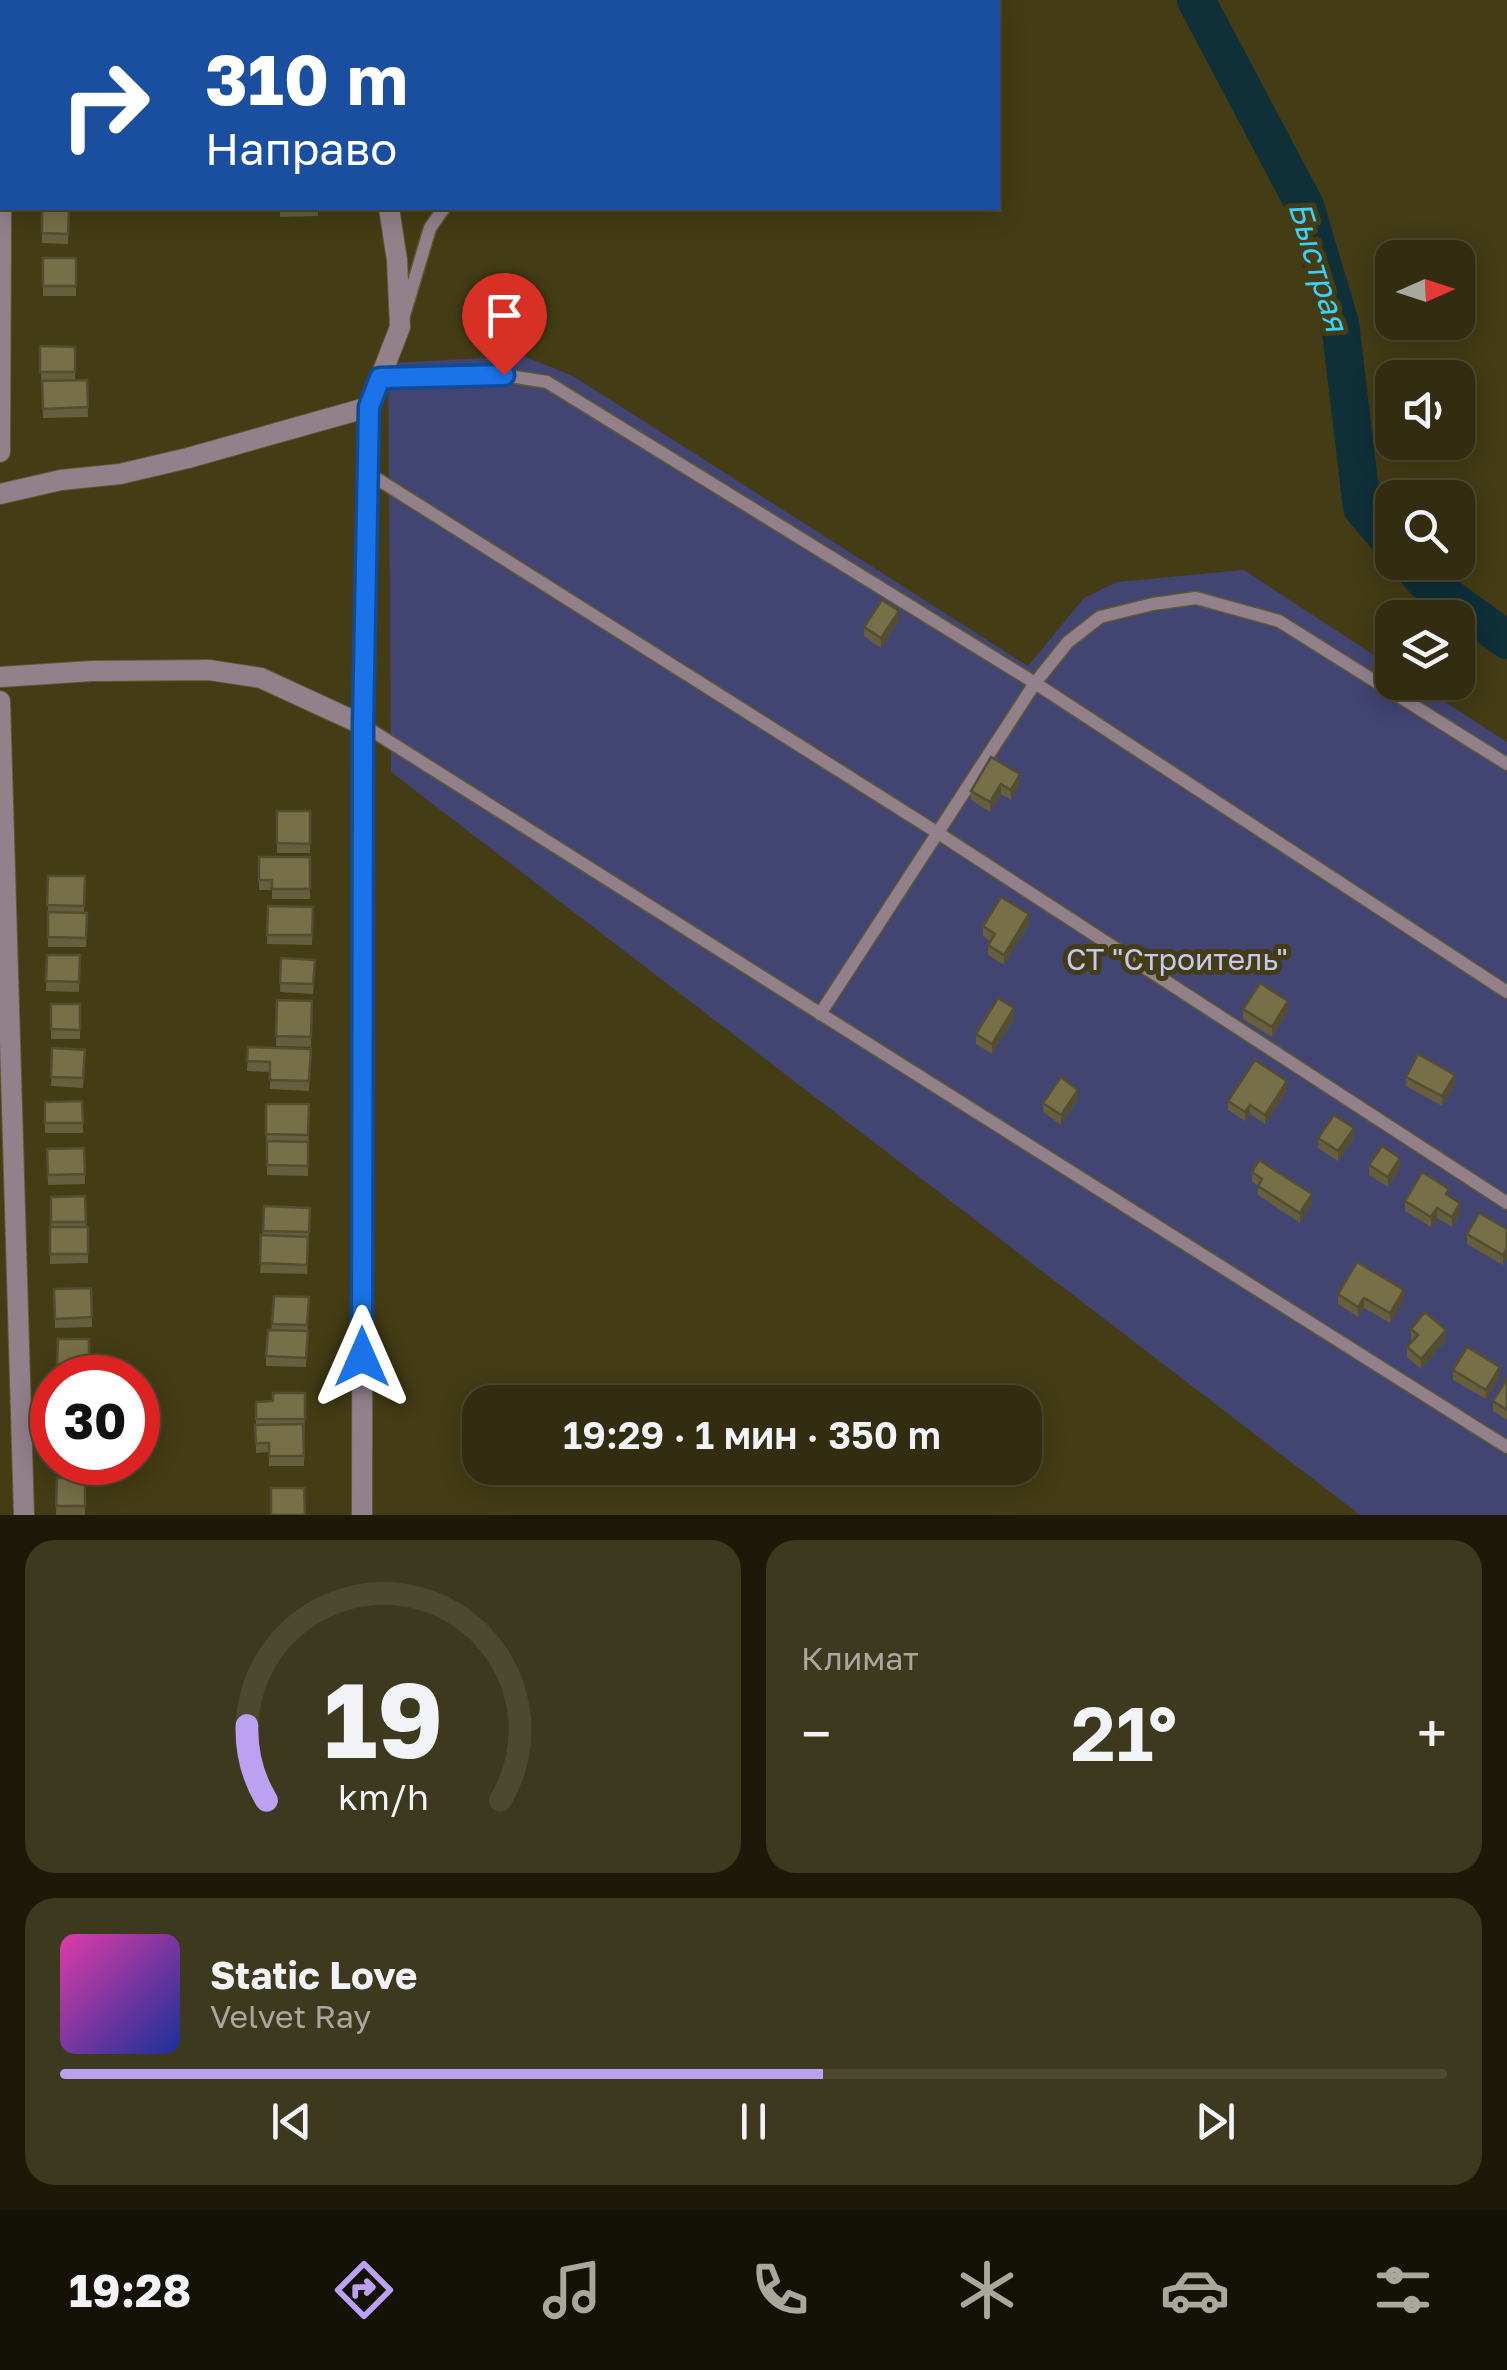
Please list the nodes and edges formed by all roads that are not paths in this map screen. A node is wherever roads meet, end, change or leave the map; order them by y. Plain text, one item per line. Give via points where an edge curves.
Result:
1 (1, 210) edge
2 (389, 210) edge
3 (443, 210) edge
4 (400, 327) junction
5 (380, 378) junction
6 (369, 407) junction
7 (0, 452) edge
8 (368, 474) junction
9 (0, 494) edge
10 (0, 677) edge
11 (1034, 682) junction
12 (0, 701) edge
13 (363, 725) junction
14 (1507, 764) edge
15 (938, 832) junction
16 (2, 862) edge
17 (1507, 992) edge
18 (820, 1014) junction
19 (1507, 1203) edge
20 (1507, 1447) edge
21 (24, 1515) edge
22 (362, 1515) edge

1 - 7 street
2 - 4 street
3 - 4 lane via 430,228
4 - 5 street
5 - 6 street
5 - 11 lane via 504,375 547,382
6 - 8 street
6 - 9 street via 188,458
8 - 13 street
8 - 15 lane
10 - 13 street via 209,670 261,678
11 - 14 lane via 1100,617 1196,598 1279,621
11 - 15 lane
11 - 17 lane
12 - 16 street
13 - 18 lane
13 - 22 street
15 - 18 lane
15 - 19 lane
16 - 21 street
18 - 20 lane

